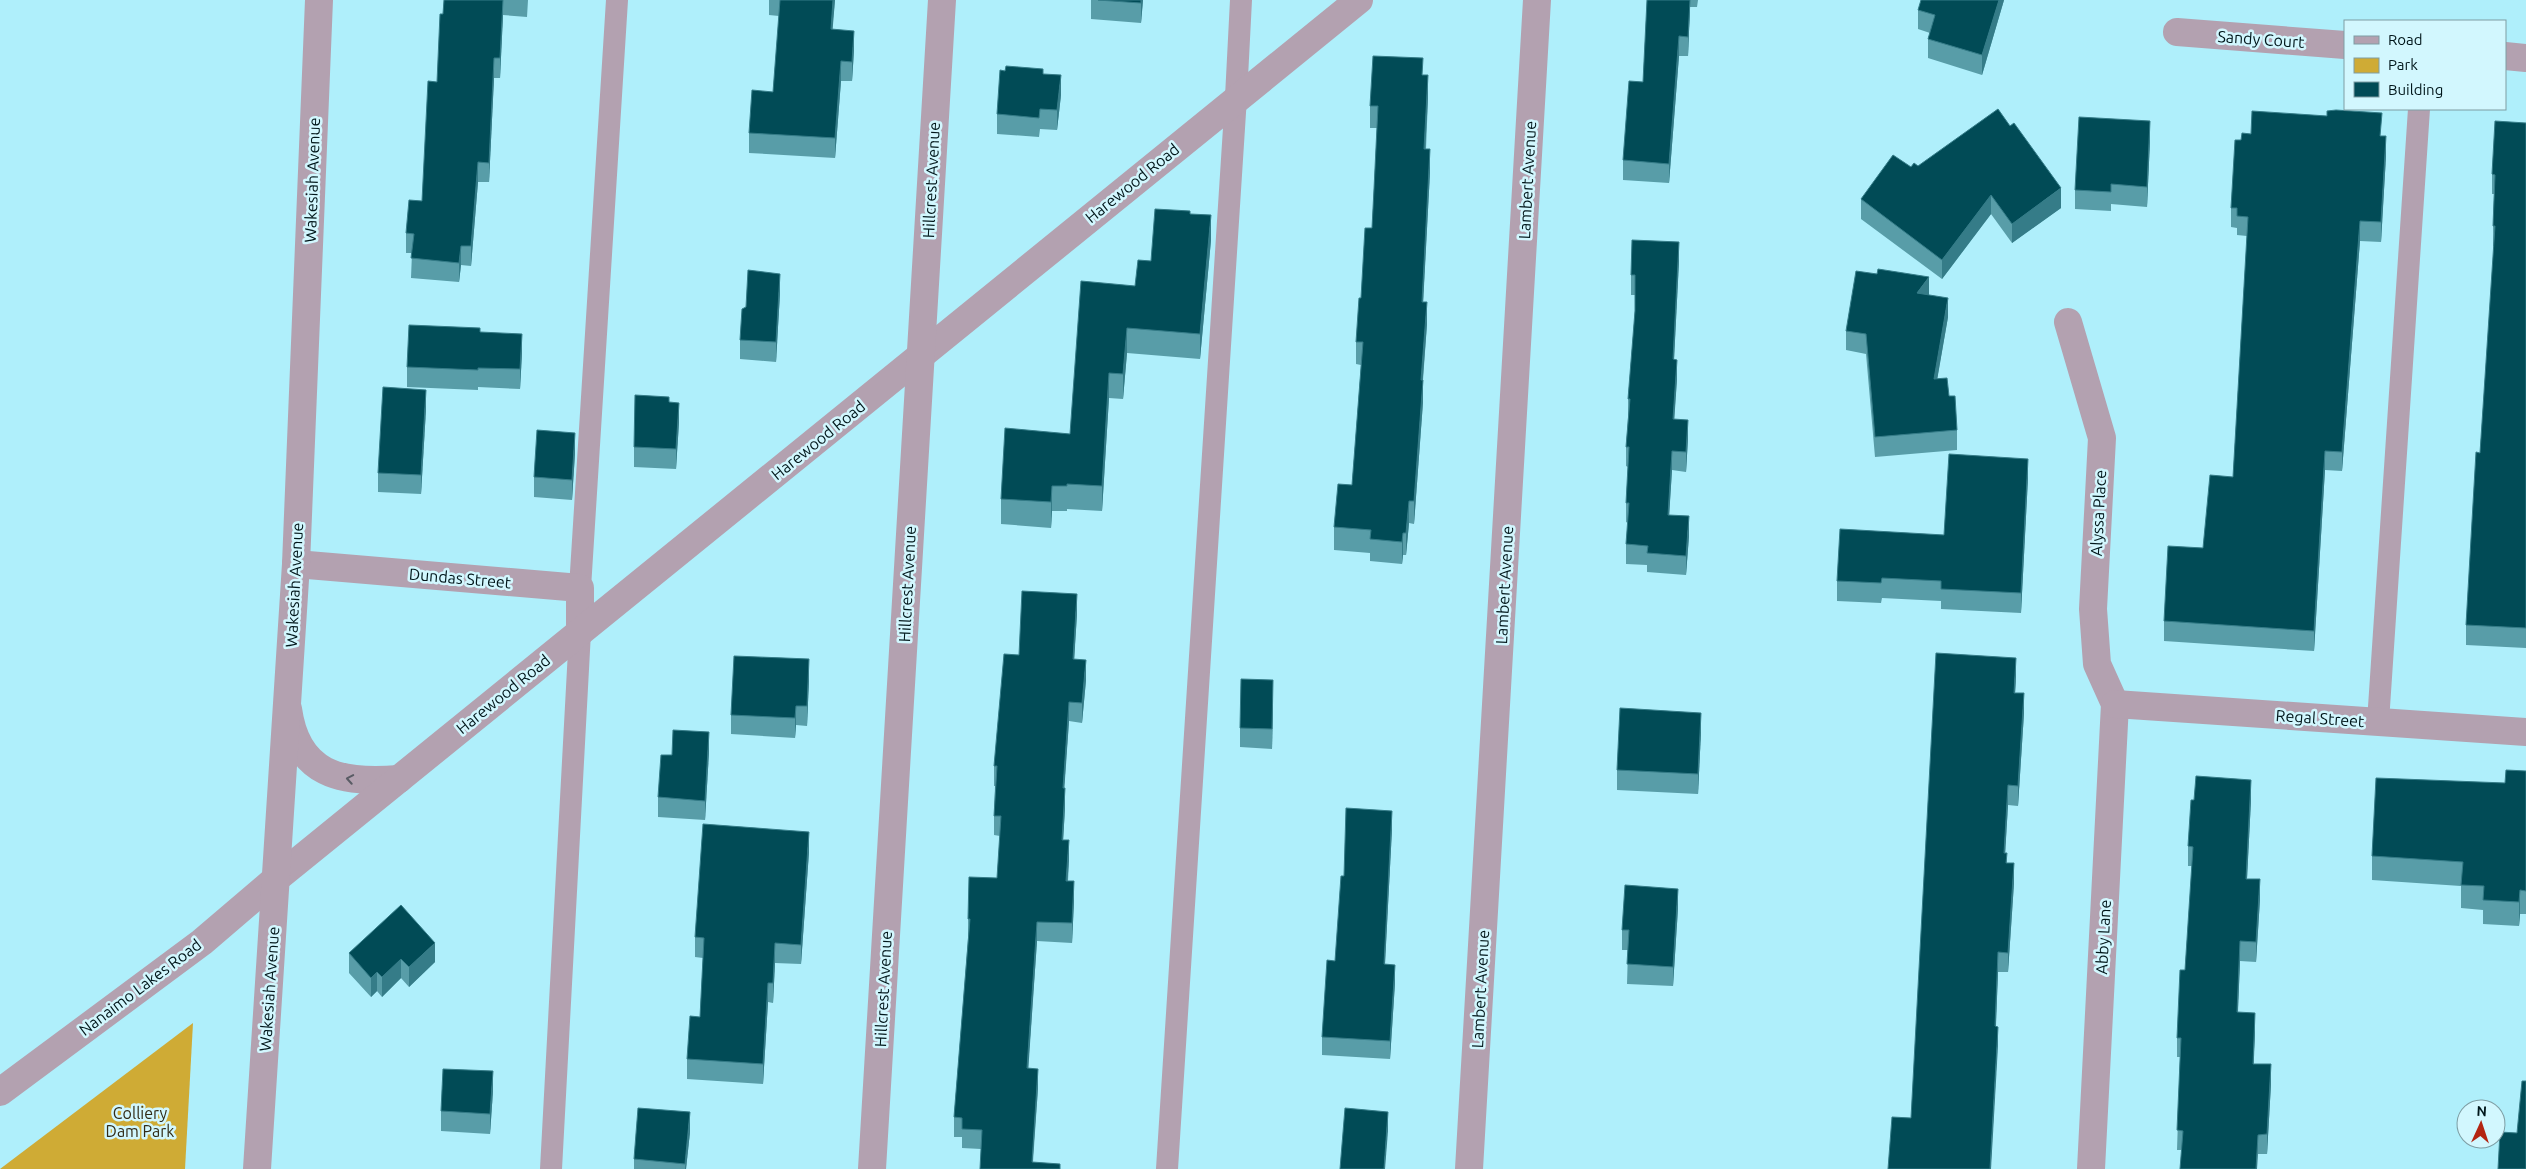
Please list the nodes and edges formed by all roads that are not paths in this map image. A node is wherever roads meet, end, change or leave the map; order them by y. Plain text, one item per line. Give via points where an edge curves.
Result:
1 (319, 0) edge
2 (617, 0) edge
3 (942, 0) edge
4 (1241, 0) edge
5 (1359, 0) edge
6 (1537, 0) edge
7 (2177, 32) dead end
8 (2344, 45) edge
9 (2506, 56) edge
10 (2526, 58) edge
11 (1236, 97) junction
12 (2419, 110) edge
13 (2068, 322) dead end
14 (921, 357) junction
15 (296, 564) junction
16 (580, 588) junction
17 (580, 632) junction
18 (287, 704) junction
19 (2115, 704) junction
20 (2378, 722) junction
21 (2526, 732) edge
22 (399, 779) junction
23 (277, 878) junction
24 (0, 1092) edge
25 (257, 1169) edge
26 (551, 1169) edge
27 (872, 1169) edge
28 (1167, 1169) edge
29 (1469, 1169) edge
30 (2091, 1169) edge

1 - 15 street, Wakesiah Avenue
2 - 16 lane
3 - 14 street, Hillcrest Avenue
4 - 11 lane
5 - 11 street, Harewood Road
6 - 29 street, Lambert Avenue
7 - 8 street, Sandy Court
9 - 10 street
11 - 14 street, Harewood Road
11 - 28 lane
12 - 20 lane
13 - 19 street, Alyssa Place via 2102,438 2093,610 2097,664
14 - 17 street, Harewood Road
14 - 27 street, Hillcrest Avenue
15 - 16 street, Dundas Street
15 - 18 street, Wakesiah Avenue
16 - 17 street
17 - 22 street, Harewood Road
17 - 26 lane
22 -> 18 street via 351,779 322,769 307,758 296,742
18 - 23 street, Wakesiah Avenue
19 - 20 street, Regal Street
19 - 30 street, Abby Lane
20 - 21 street, Regal Street
22 - 23 street, Harewood Road
23 - 24 street, Nanaimo Lakes Road via 202,942
23 - 25 street, Wakesiah Avenue

